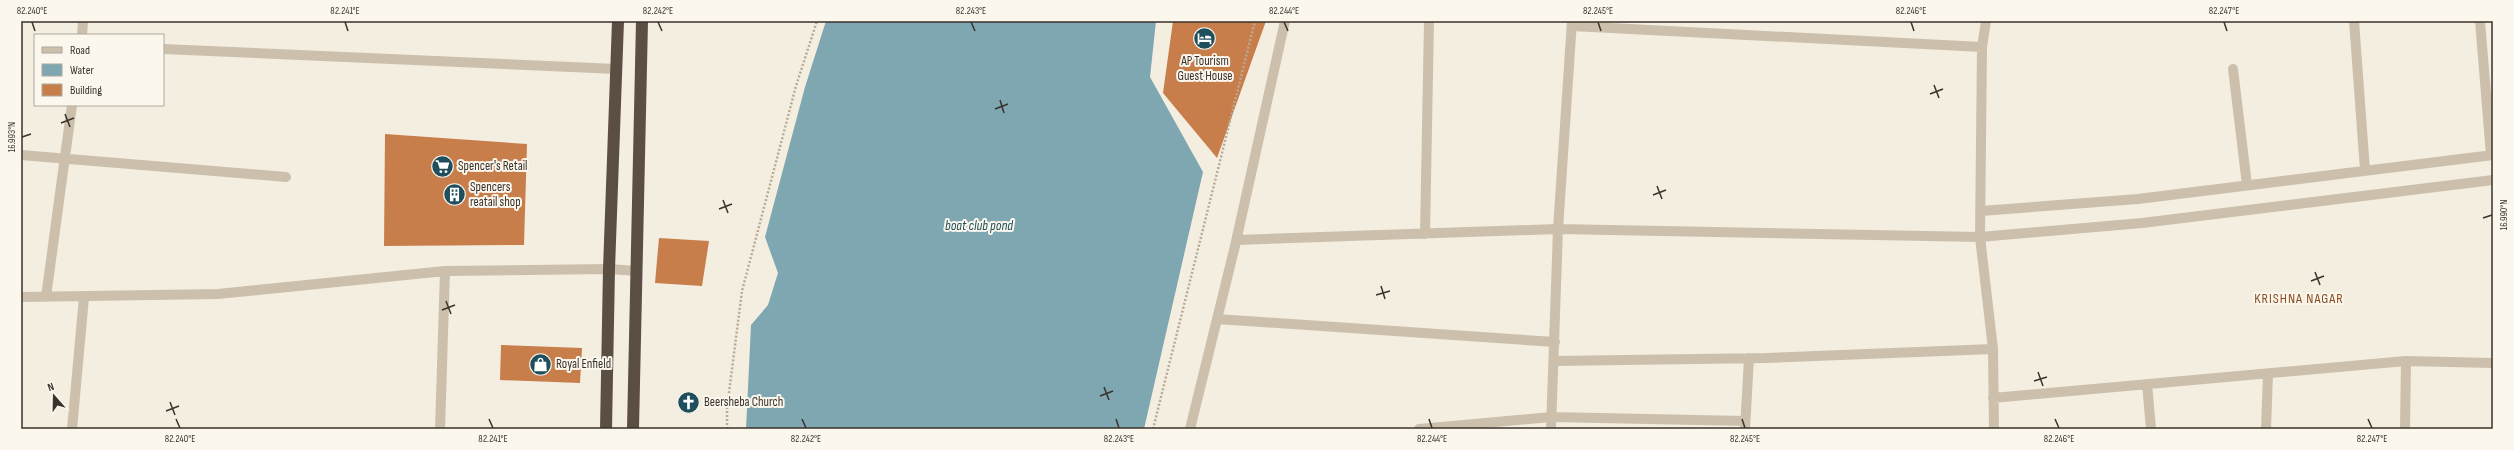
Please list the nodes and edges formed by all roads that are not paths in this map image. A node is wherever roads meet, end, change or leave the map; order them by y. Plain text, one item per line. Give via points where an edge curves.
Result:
1 (84, 21) edge
2 (618, 21) edge
3 (642, 21) edge
4 (1285, 21) edge
5 (1429, 21) edge
6 (1986, 21) edge
7 (2354, 21) edge
8 (2480, 21) edge
9 (1572, 24) edge
10 (82, 34) edge
11 (1982, 47) junction
12 (164, 49) edge
13 (617, 69) junction
14 (2233, 69) dead end
15 (72, 106) edge
16 (21, 155) edge
17 (2492, 155) edge
18 (65, 159) junction
19 (2365, 170) junction
20 (286, 177) dead end
21 (2493, 180) edge
22 (2247, 185) junction
23 (1981, 212) junction
24 (1558, 229) junction
25 (1425, 234) junction
26 (1980, 237) junction
27 (1237, 240) junction
28 (608, 269) junction
29 (445, 271) junction
30 (636, 271) junction
31 (21, 297) edge
32 (46, 297) junction
33 (84, 297) junction
34 (1217, 319) junction
35 (1554, 342) junction
36 (1993, 349) junction
37 (1749, 358) junction
38 (1554, 361) junction
39 (2406, 361) junction
40 (2493, 362) edge
41 (2268, 374) junction
42 (2147, 384) junction
43 (1993, 398) junction
44 (1551, 416) junction
45 (1745, 425) edge
46 (72, 429) edge
47 (440, 429) edge
48 (606, 429) edge
49 (633, 429) edge
50 (1190, 429) edge
51 (1419, 429) edge
52 (1551, 429) edge
53 (1994, 429) edge
54 (2151, 429) edge
55 (2266, 429) edge
56 (2404, 429) edge

1 - 10 street
2 - 13 highway
3 - 30 highway
4 - 27 street
5 - 25 street
6 - 11 street
7 - 19 street
8 - 17 street
9 - 11 street
9 - 24 street
11 - 23 street
12 - 13 street
13 - 28 highway
14 - 22 street
15 - 18 street
16 - 18 street
17 - 19 street
18 - 20 street
18 - 32 street
19 - 22 street
21 - 26 street via 2142,223
22 - 23 street via 2138,199
23 - 26 street
24 - 25 street
24 - 26 street
24 - 35 street
25 - 27 street
26 - 36 street
27 - 34 street
28 - 29 street
28 - 30 street
28 - 48 highway
29 - 33 street via 218,294
29 - 47 street
30 - 49 highway
31 - 32 street
32 - 33 street
33 - 46 street
34 - 35 street
34 - 50 street
35 - 38 street
36 - 37 street
36 - 43 street
37 - 38 street
37 - 45 street
38 - 44 street
39 - 40 street
39 - 41 street
39 - 56 street
41 - 42 street
41 - 55 street
42 - 43 street
42 - 54 street
43 - 53 street
44 - 45 street
44 - 51 street
44 - 52 street

